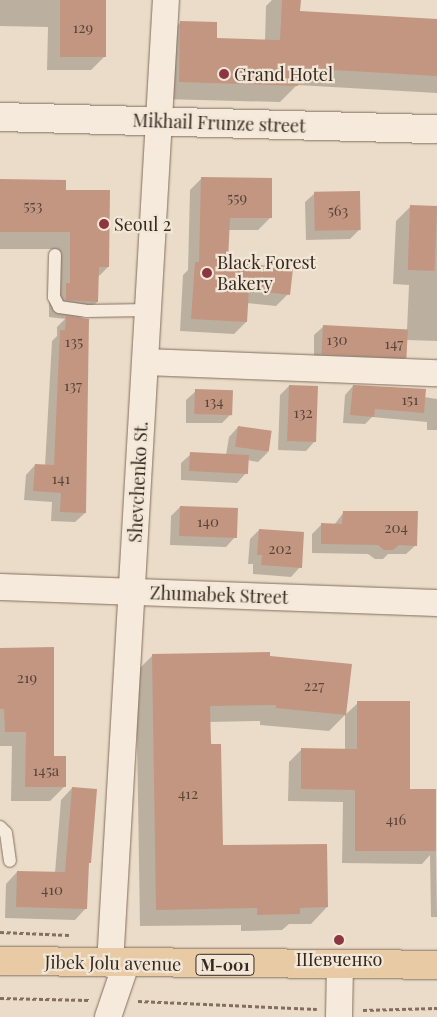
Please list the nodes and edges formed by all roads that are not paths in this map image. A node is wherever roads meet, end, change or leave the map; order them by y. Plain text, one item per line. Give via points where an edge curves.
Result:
1 (166, 0) edge
2 (0, 117) edge
3 (159, 121) junction
4 (437, 129) edge
5 (55, 255) dead end
6 (148, 310) junction
7 (145, 362) junction
8 (437, 373) edge
9 (0, 587) edge
10 (132, 591) junction
11 (437, 603) edge
12 (0, 827) edge
13 (10, 862) dead end
14 (0, 961) edge
15 (118, 964) junction
16 (437, 965) edge
17 (340, 966) junction
18 (112, 1009) edge
19 (339, 1014) edge

1 - 3 street, Shevchenko St.
2 - 3 main road, Mikhail Frunze street
3 - 4 main road, Mikhail Frunze street
3 - 6 street, Shevchenko St.
5 - 6 lane via 54,297 58,307 86,311
6 - 7 street, Shevchenko St.
7 - 8 street
7 - 10 street, Shevchenko St.
9 - 10 street, Zhumabek Street
10 - 11 street, Zhumabek Street
10 - 15 street, Shevchenko St.
12 - 13 lane via 6,833
14 - 15 main road, Jibek Jolu avenue / М-001
15 - 17 main road, Jibek Jolu avenue / М-001
15 - 18 street, Shevchenko St.
16 - 17 main road, Jibek Jolu avenue / М-001
17 - 19 street

